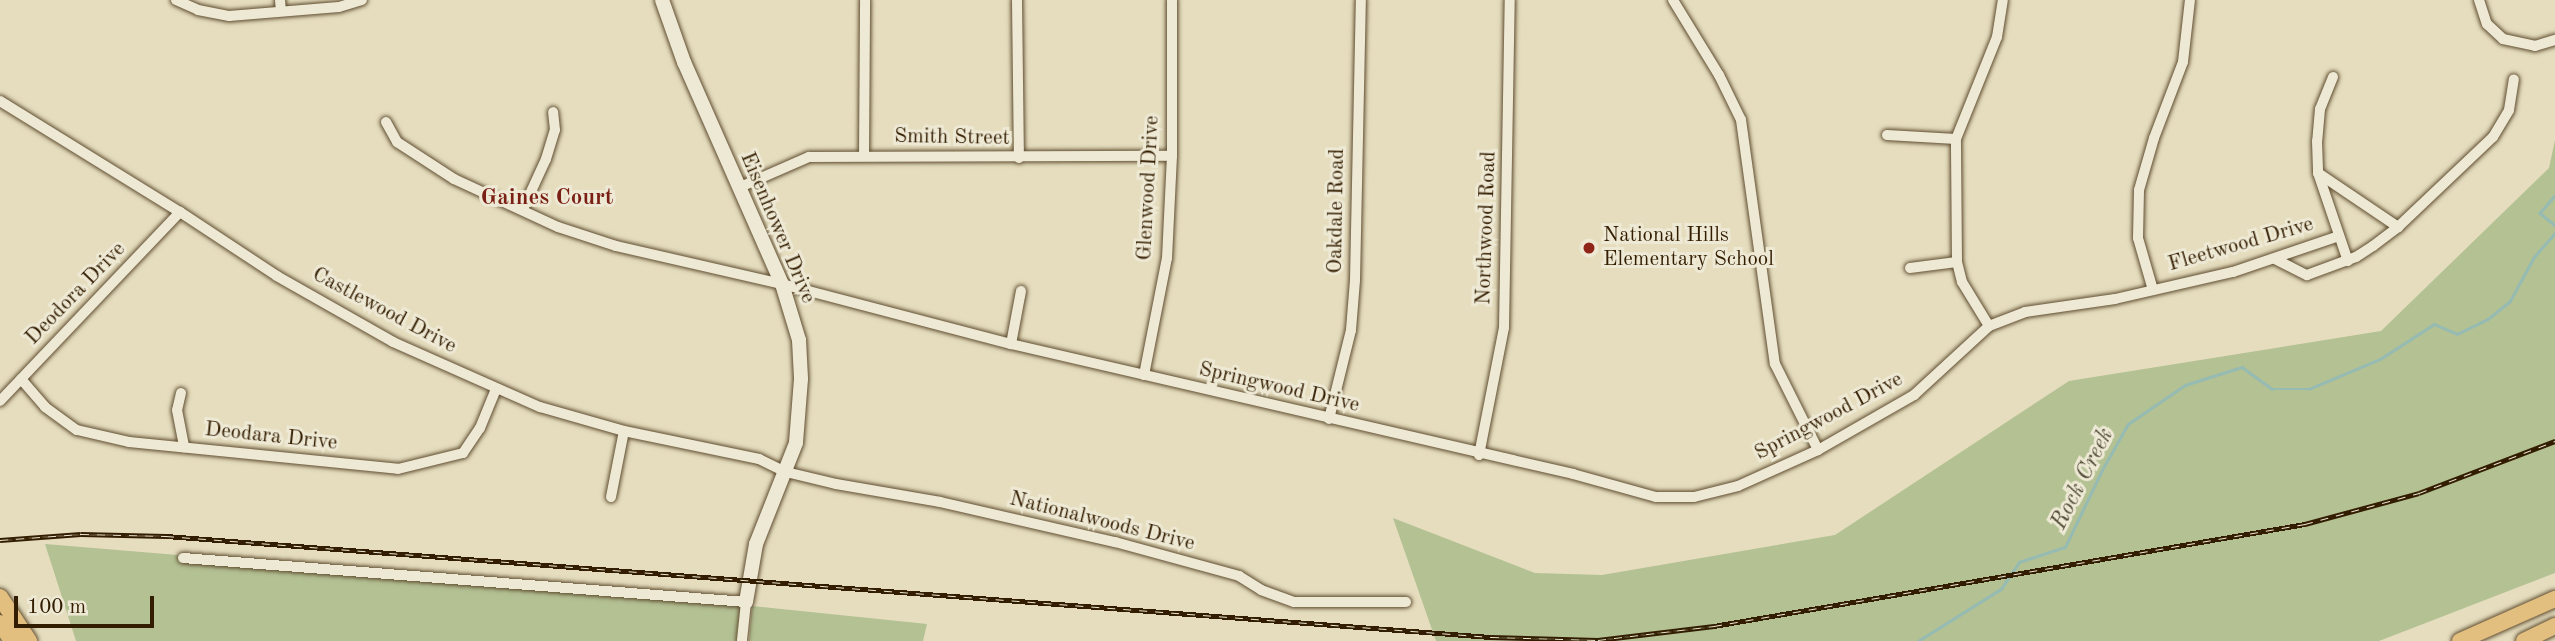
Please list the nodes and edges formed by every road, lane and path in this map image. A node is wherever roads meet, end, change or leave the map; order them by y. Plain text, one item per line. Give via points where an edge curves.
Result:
1 (176, 0) edge
2 (280, 0) edge
3 (362, 0) edge
4 (662, 0) edge
5 (865, 0) edge
6 (1017, 0) edge
7 (1172, 0) edge
8 (1361, 0) edge
9 (1510, 0) edge
10 (1673, 0) edge
11 (2003, 0) edge
12 (2190, 0) edge
13 (2479, 0) edge
14 (281, 11) junction
15 (2555, 40) edge
16 (2333, 77) dead end
17 (2514, 79) dead end
18 (0, 101) edge
19 (553, 112) dead end
20 (386, 122) dead end
21 (1887, 135) dead end
22 (1956, 139) junction
23 (864, 156) junction
24 (1172, 156) junction
25 (1019, 158) junction
26 (2318, 173) junction
27 (738, 188) junction
28 (523, 209) junction
29 (180, 212) junction
30 (2398, 227) junction
31 (2339, 236) junction
32 (2275, 259) junction
33 (2348, 261) junction
34 (1957, 262) junction
35 (1910, 268) dead end
36 (782, 284) junction
37 (2153, 290) junction
38 (1021, 291) dead end
39 (1989, 326) junction
40 (1010, 344) junction
41 (1143, 375) junction
42 (21, 379) junction
43 (496, 388) junction
44 (181, 393) dead end
45 (0, 401) edge
46 (1329, 419) junction
47 (624, 431) junction
48 (184, 447) junction
49 (1818, 450) junction
50 (1479, 455) junction
51 (786, 472) junction
52 (611, 497) dead end
53 (183, 558) dead end
54 (0, 597) edge
55 (2555, 599) edge
56 (746, 602) junction
57 (1406, 602) dead end
58 (0, 623) edge
59 (2555, 626) edge
60 (12, 641) edge
61 (29, 641) edge
62 (742, 641) edge
63 (2460, 641) edge
64 (2524, 641) edge

1 - 14 street via 229,16
2 - 14 street
3 - 14 street via 339,7
4 - 27 street, Eisenhower Drive
5 - 23 street
6 - 25 street
7 - 24 street, Glenwood Drive
8 - 46 street, Oakdale Road via 1355,279 1351,330
9 - 50 street, Northwood Road via 1504,328
10 - 49 street via 1741,120 1775,364
11 - 22 street via 1997,37
12 - 37 street via 2183,62 2139,190 2138,238
13 - 15 street via 2487,24 2503,39 2535,46
16 - 26 street, Fleetwood Drive via 2320,109
17 - 30 street via 2509,110 2493,137
18 - 29 street, Castlewood Drive
19 - 28 street via 555,130
20 - 28 street, Springwood Drive via 397,142 415,155
21 - 22 street
22 - 34 street
23 - 25 street, Smith Street
23 - 27 street, Smith Street via 809,157
24 - 25 street, Smith Street
24 - 41 street, Glenwood Drive via 1167,258
26 - 30 street
26 - 31 street, Fleetwood Drive
27 - 36 street, Eisenhower Drive
28 - 36 street, Springwood Drive via 558,227 616,246
29 - 42 street, Deodora Drive
29 - 43 street, Castlewood Drive via 277,276 393,342
30 - 33 street
31 - 32 street, Fleetwood Drive
31 - 33 street, Fleetwood Drive
32 - 33 street via 2307,275
32 - 37 street, Fleetwood Drive
34 - 35 street
34 - 39 street via 1962,282
36 - 40 street, Springwood Drive
36 - 51 street, Eisenhower Drive via 802,362 796,443
37 - 39 street, Springwood Drive via 2025,312
38 - 40 street
39 - 49 street, Springwood Drive via 1914,396
40 - 41 street, Springwood Drive
41 - 46 street, Springwood Drive
42 - 45 street, Deodora Drive
42 - 48 street, Deodara Drive via 45,407 77,430 129,442
43 - 47 street, Castlewood Drive via 540,407
43 - 48 street, Deodara Drive via 480,428 463,453 398,469
44 - 48 street via 177,410
46 - 50 street, Springwood Drive
47 - 51 street, Castlewood Drive via 760,459
47 - 52 street
49 - 50 street, Springwood Drive via 1738,486 1694,497 1656,497
51 - 56 street, Eisenhower Drive via 756,544
51 - 57 street, Nationalwoods Drive via 1115,542 1239,576 1261,590 1294,601
53 - 56 street
54 - 61 main road
55 - 63 main road
56 - 62 street, Eisenhower Drive
58 - 60 main road
59 - 64 main road

